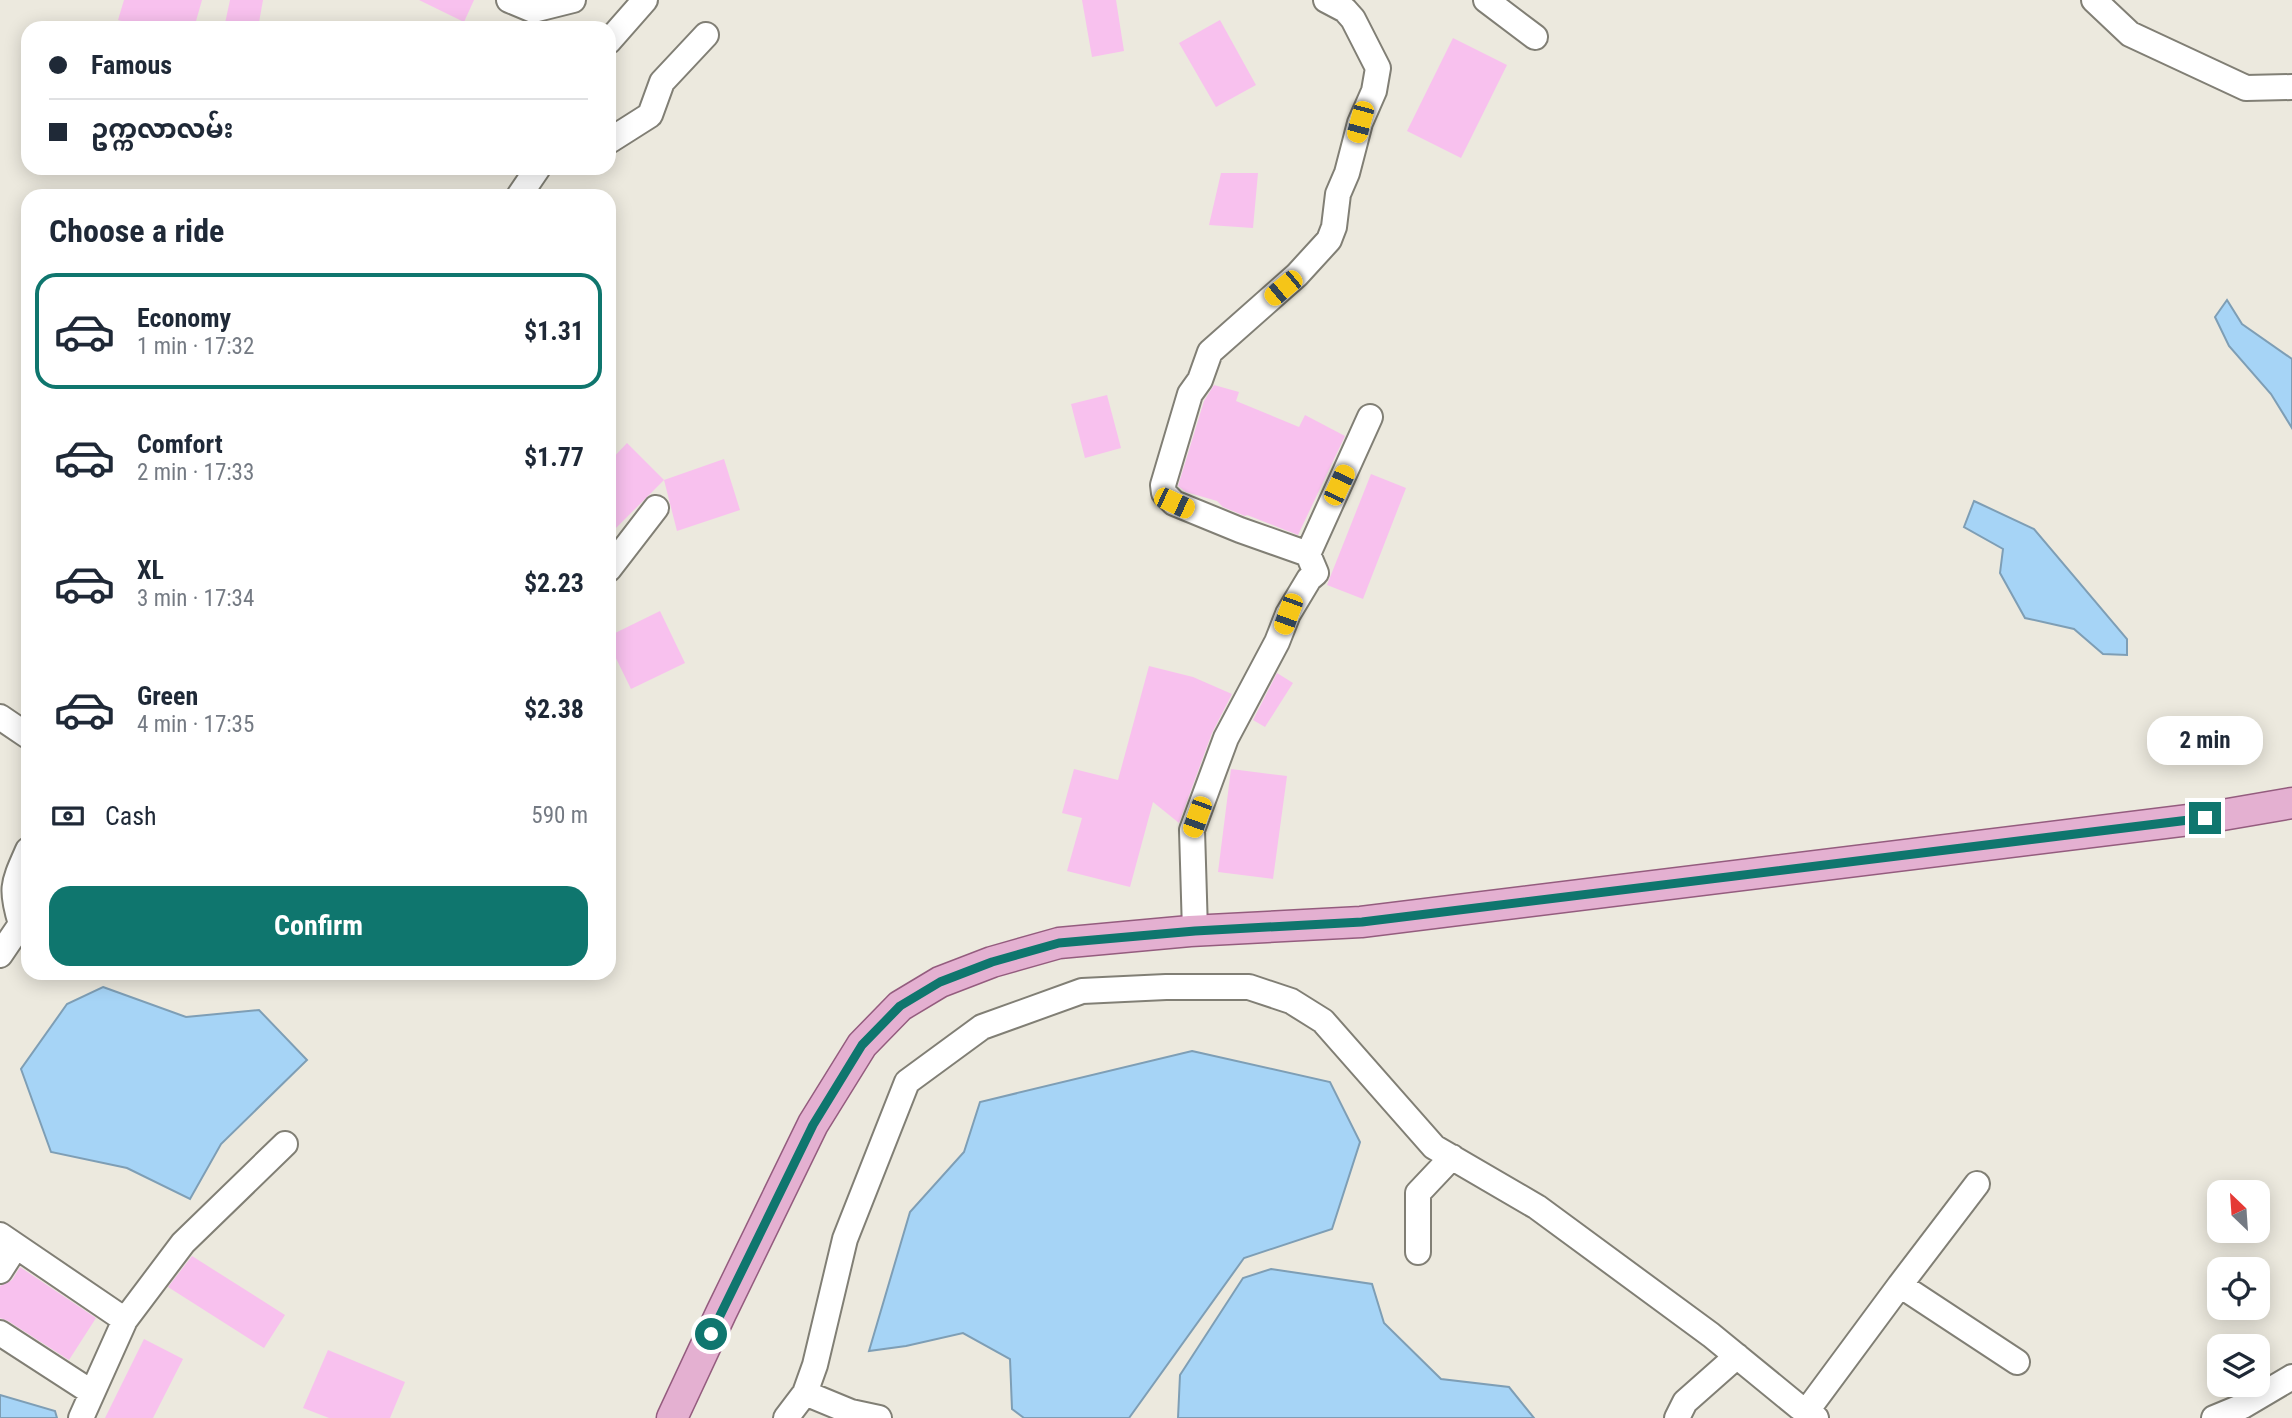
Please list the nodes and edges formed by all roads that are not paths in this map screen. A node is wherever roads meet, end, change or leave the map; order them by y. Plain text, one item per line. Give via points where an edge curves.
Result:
1 (509, 0) edge
2 (573, 0) edge
3 (645, 0) edge
4 (1326, 0) edge
5 (1486, 0) edge
6 (2094, 0) edge
7 (616, 33) edge
8 (706, 35) dead end
9 (1535, 37) dead end
10 (2292, 87) edge
11 (616, 137) edge
12 (1370, 416) dead end
13 (656, 508) dead end
14 (1308, 554) junction
15 (616, 560) edge
16 (0, 717) edge
17 (21, 731) edge
18 (2292, 803) edge
19 (21, 866) edge
20 (21, 914) edge
21 (21, 931) edge
22 (1195, 931) junction
23 (0, 955) edge
24 (285, 1144) dead end
25 (1452, 1157) junction
26 (1977, 1184) dead end
27 (8, 1241) edge
28 (1418, 1252) dead end
29 (0, 1271) edge
30 (1900, 1285) junction
31 (125, 1320) junction
32 (0, 1333) edge
33 (1737, 1356) junction
34 (2017, 1362) dead end
35 (2292, 1377) edge
36 (91, 1392) junction
37 (805, 1393) junction
38 (1811, 1415) edge
39 (82, 1418) edge
40 (672, 1418) edge
41 (786, 1418) edge
42 (879, 1418) edge
43 (1677, 1418) edge
44 (2214, 1418) edge

1 - 2 street via 533,10
3 - 7 street
4 - 14 street via 1353,19 1378,68 1338,194 1334,227 1329,240 1297,275 1210,352 1191,394 1163,485 1174,503
5 - 9 street
6 - 10 street via 2130,34 2246,88
8 - 11 street via 662,82 650,115
12 - 14 street
13 - 15 street
14 - 22 street via 1316,573 1288,614 1226,738 1192,830
16 - 17 street
18 - 22 main road via 2205,818 1362,922
19 - 20 street via 13,891
21 - 23 street
22 - 40 main road via 1059,943 940,982 900,1006 862,1045 813,1125
24 - 31 street via 183,1243
25 - 28 street via 1418,1194
25 - 33 street via 1537,1207
25 - 37 street via 1434,1147 1323,1021 1291,1001 1250,988 1082,991 982,1027 907,1082 845,1239
26 - 30 street
27 - 29 street
27 - 31 street
30 - 34 street
30 - 38 street
31 - 36 street
32 - 36 street
33 - 38 street
33 - 43 street via 1685,1402
35 - 44 street
36 - 39 street
37 - 41 street
37 - 42 street

